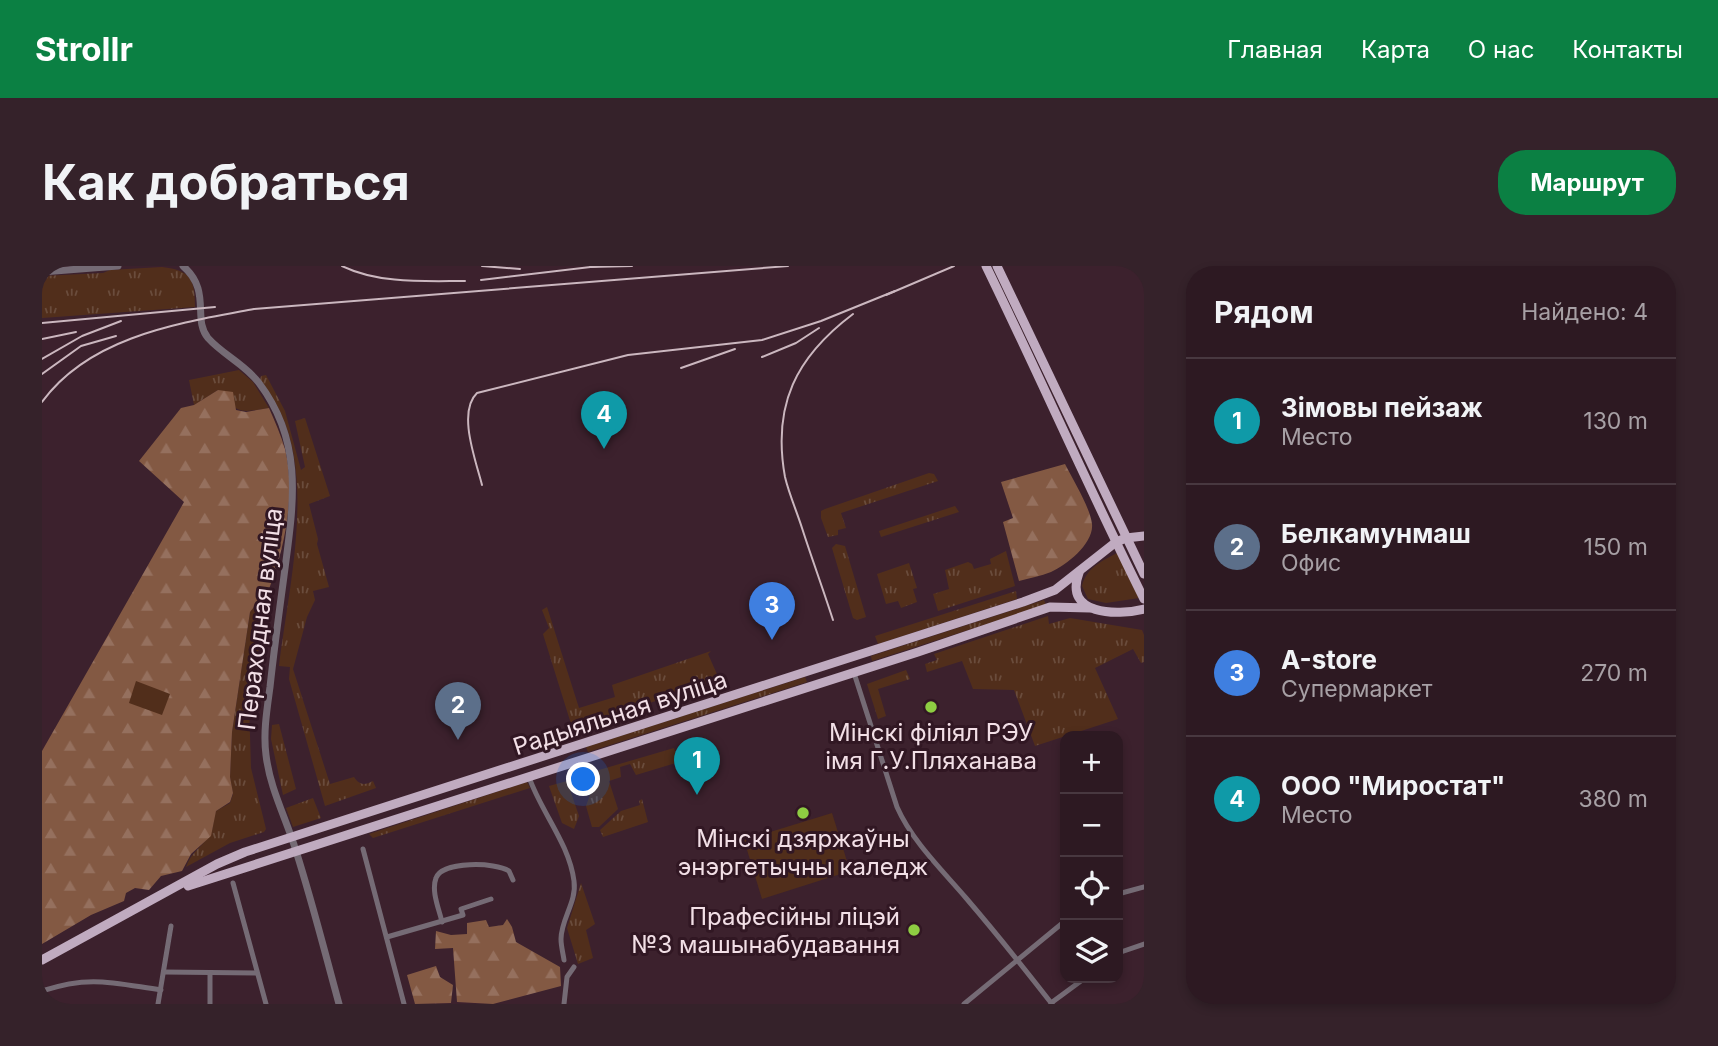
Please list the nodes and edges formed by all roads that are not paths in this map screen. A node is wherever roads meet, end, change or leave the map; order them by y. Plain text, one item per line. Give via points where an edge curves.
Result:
1 (118, 266) edge
2 (183, 266) edge
3 (986, 266) edge
4 (997, 266) edge
5 (42, 272) edge
6 (1012, 309) junction
7 (1144, 536) edge
8 (1126, 538) junction
9 (1116, 542) junction
10 (1079, 571) junction
11 (1144, 574) edge
12 (1144, 598) edge
13 (1090, 608) junction
14 (1144, 610) edge
15 (854, 672) junction
16 (529, 776) junction
17 (444, 789) junction
18 (449, 802) junction
19 (292, 838) junction
20 (363, 849) dead end
21 (297, 851) junction
22 (513, 880) dead end
23 (233, 883) dead end
24 (1144, 887) edge
25 (171, 891) junction
26 (1123, 893) edge
27 (491, 899) dead end
28 (442, 922) junction
29 (1060, 925) edge
30 (171, 926) dead end
31 (387, 937) junction
32 (1144, 944) edge
33 (1123, 951) edge
34 (42, 960) edge
35 (564, 960) dead end
36 (1018, 960) junction
37 (574, 967) dead end
38 (164, 972) junction
39 (257, 973) junction
40 (211, 974) junction
41 (1078, 983) edge
42 (161, 990) junction
43 (42, 991) edge
44 (159, 1004) edge
45 (211, 1004) edge
46 (266, 1004) edge
47 (339, 1004) edge
48 (404, 1004) edge
49 (564, 1004) edge
50 (964, 1004) edge
51 (1051, 1004) edge

1 - 5 street
2 - 19 street, Пераходная вуліца via 196,279 204,332 261,386 283,426 290,453 293,515 265,739 273,790
3 - 6 main road
4 - 6 main road
6 - 8 main road
6 - 9 main road
7 - 8 main road, Радыяльная вуліца
8 - 9 main road, Радыяльная вуліца
8 - 11 main road
9 - 10 main road, Радыяльная вуліца
9 - 12 main road
10 - 13 main road via 1076,594
10 - 17 main road, Радыяльная вуліца via 1055,590 1023,603
13 - 14 main road, Радыяльная вуліца
13 - 15 main road, Радыяльная вуліца via 1049,607
15 - 16 main road, Радыяльная вуліца
15 - 36 street via 905,822
16 - 18 main road, Радыяльная вуліца
16 - 35 street via 575,882 561,937
17 - 18 main road
17 - 19 main road, Радыяльная вуліца
18 - 21 main road, Радыяльная вуліца
19 - 21 street, Пераходная вуліца
19 - 25 main road, Радыяльная вуліца via 244,852
20 - 31 street
21 - 25 main road, Радыяльная вуліца
21 - 47 street, Пераходная вуліца
22 - 28 street via 509,871 496,866 445,868 435,883
23 - 39 street
24 - 26 street
25 - 34 main road, Радыяльная вуліца
27 - 28 street via 461,909 463,915
28 - 31 street
29 - 36 street
30 - 38 street
31 - 48 street
32 - 33 street
36 - 50 street
36 - 51 street
37 - 49 street via 567,976
38 - 40 street
38 - 42 street
39 - 40 street
39 - 46 street
40 - 45 street
41 - 51 street
42 - 43 street via 95,980
42 - 44 street

